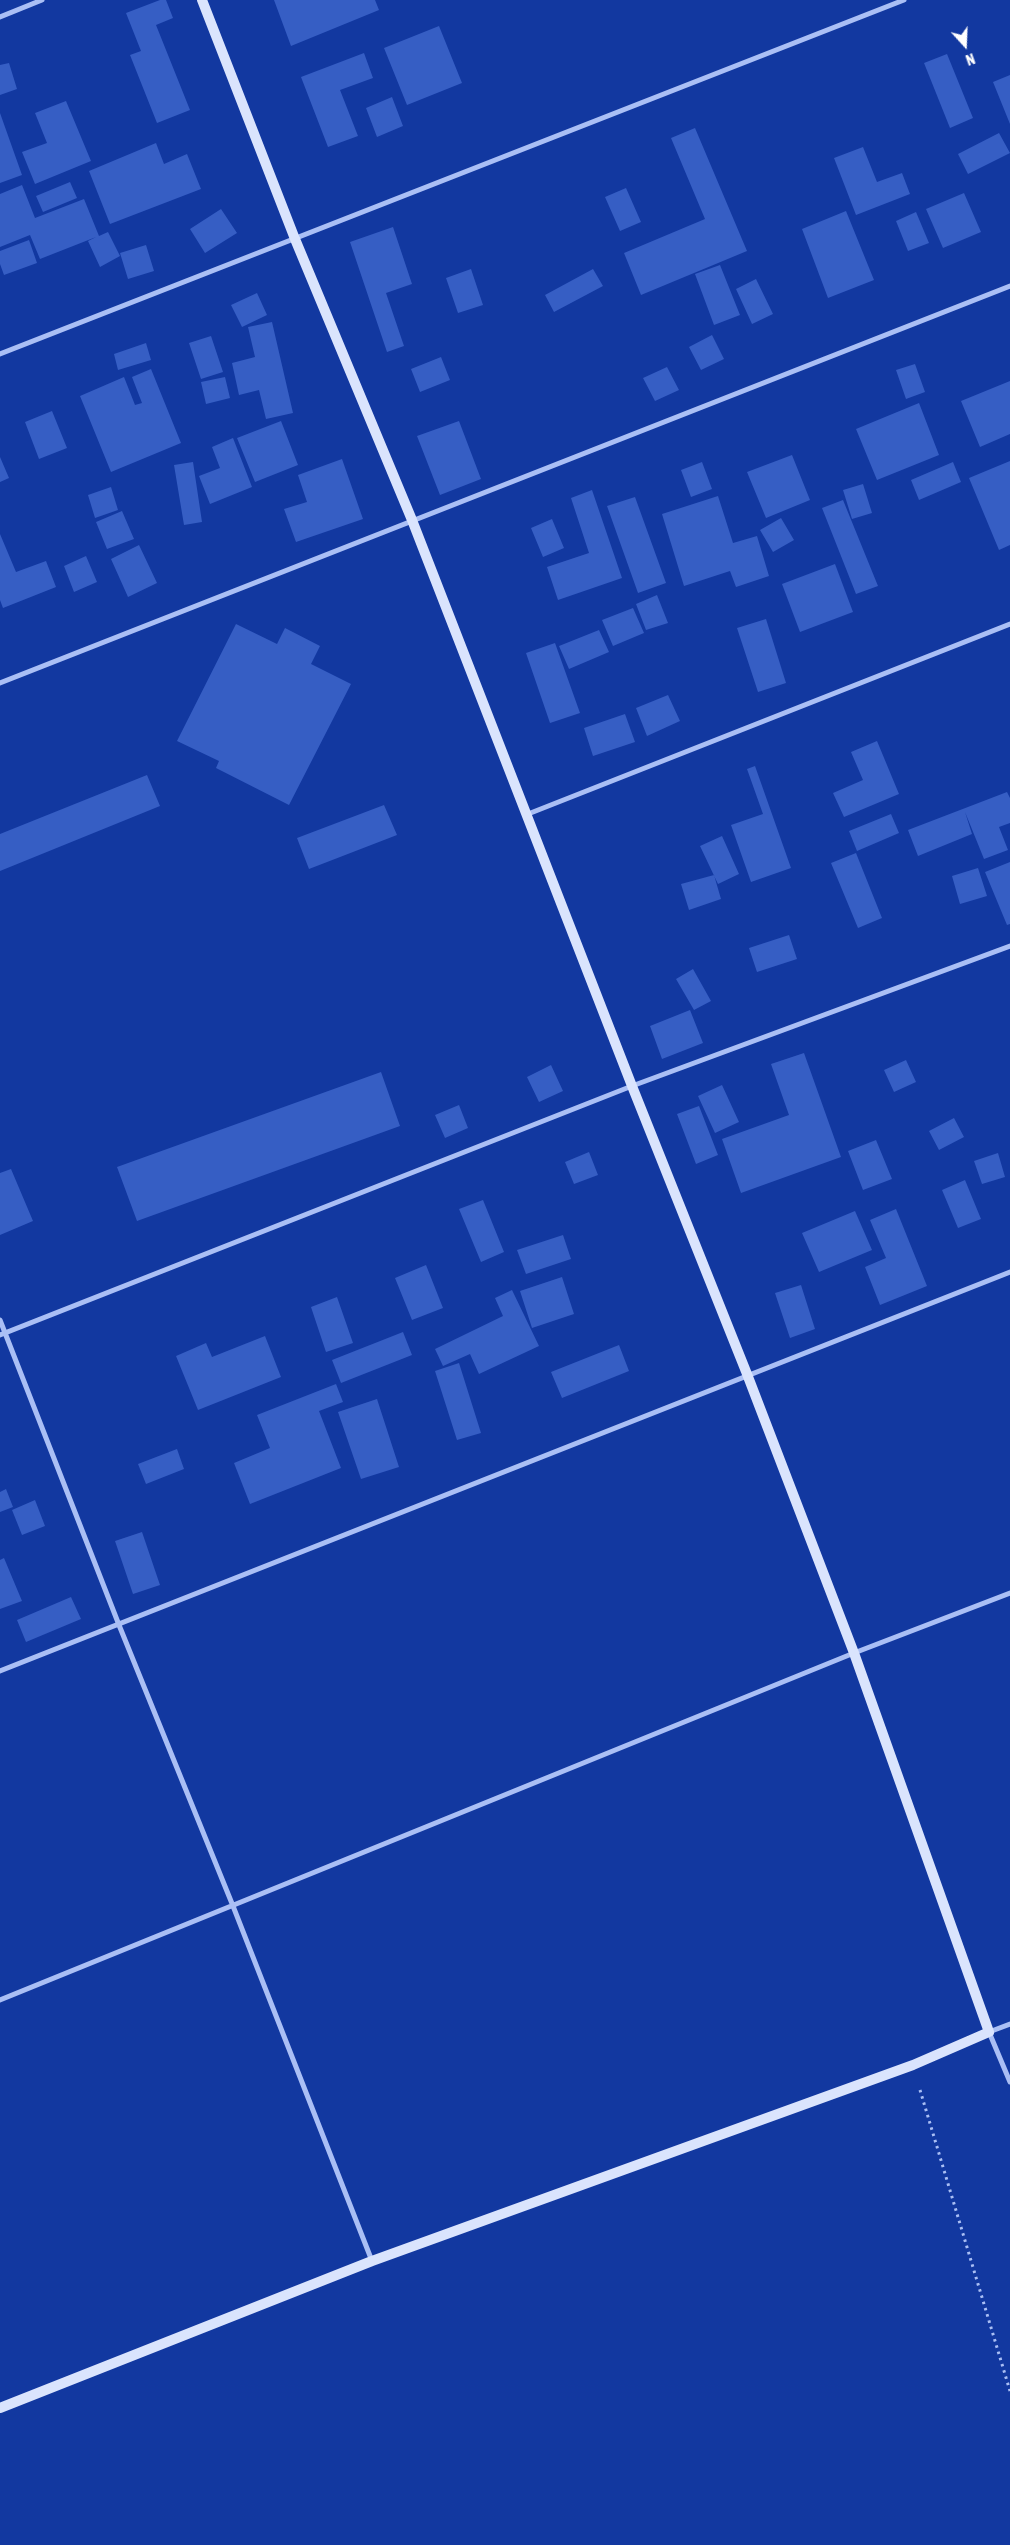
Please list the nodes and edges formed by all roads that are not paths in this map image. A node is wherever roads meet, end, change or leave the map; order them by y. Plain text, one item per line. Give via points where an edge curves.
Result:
1 (42, 0) edge
2 (202, 0) edge
3 (904, 0) edge
4 (0, 17) edge
5 (295, 239) junction
6 (1010, 286) edge
7 (0, 354) edge
8 (412, 520) junction
9 (1010, 624) edge
10 (0, 683) edge
11 (528, 814) junction
12 (1010, 946) edge
13 (632, 1086) junction
14 (1010, 1272) edge
15 (0, 1320) edge
16 (2, 1334) edge
17 (748, 1374) junction
18 (1010, 1593) edge
19 (119, 1625) junction
20 (854, 1653) junction
21 (0, 1671) edge
22 (233, 1906) junction
23 (0, 2000) edge
24 (1010, 2024) edge
25 (989, 2032) junction
26 (1010, 2082) edge
27 (372, 2261) junction
28 (0, 2408) edge

1 - 4 street
2 - 5 street
3 - 5 street
5 - 7 street
5 - 8 street
6 - 8 street
8 - 10 street
8 - 11 street
9 - 11 street
11 - 13 street
12 - 13 street
13 - 16 street
13 - 17 street
14 - 17 street
15 - 16 street
16 - 19 street
17 - 19 street
17 - 20 street
18 - 20 street
19 - 21 street
19 - 22 street
20 - 22 street
20 - 25 street
22 - 23 street
22 - 27 street
24 - 25 street
25 - 26 street
25 - 27 street via 913,2065
27 - 28 street

